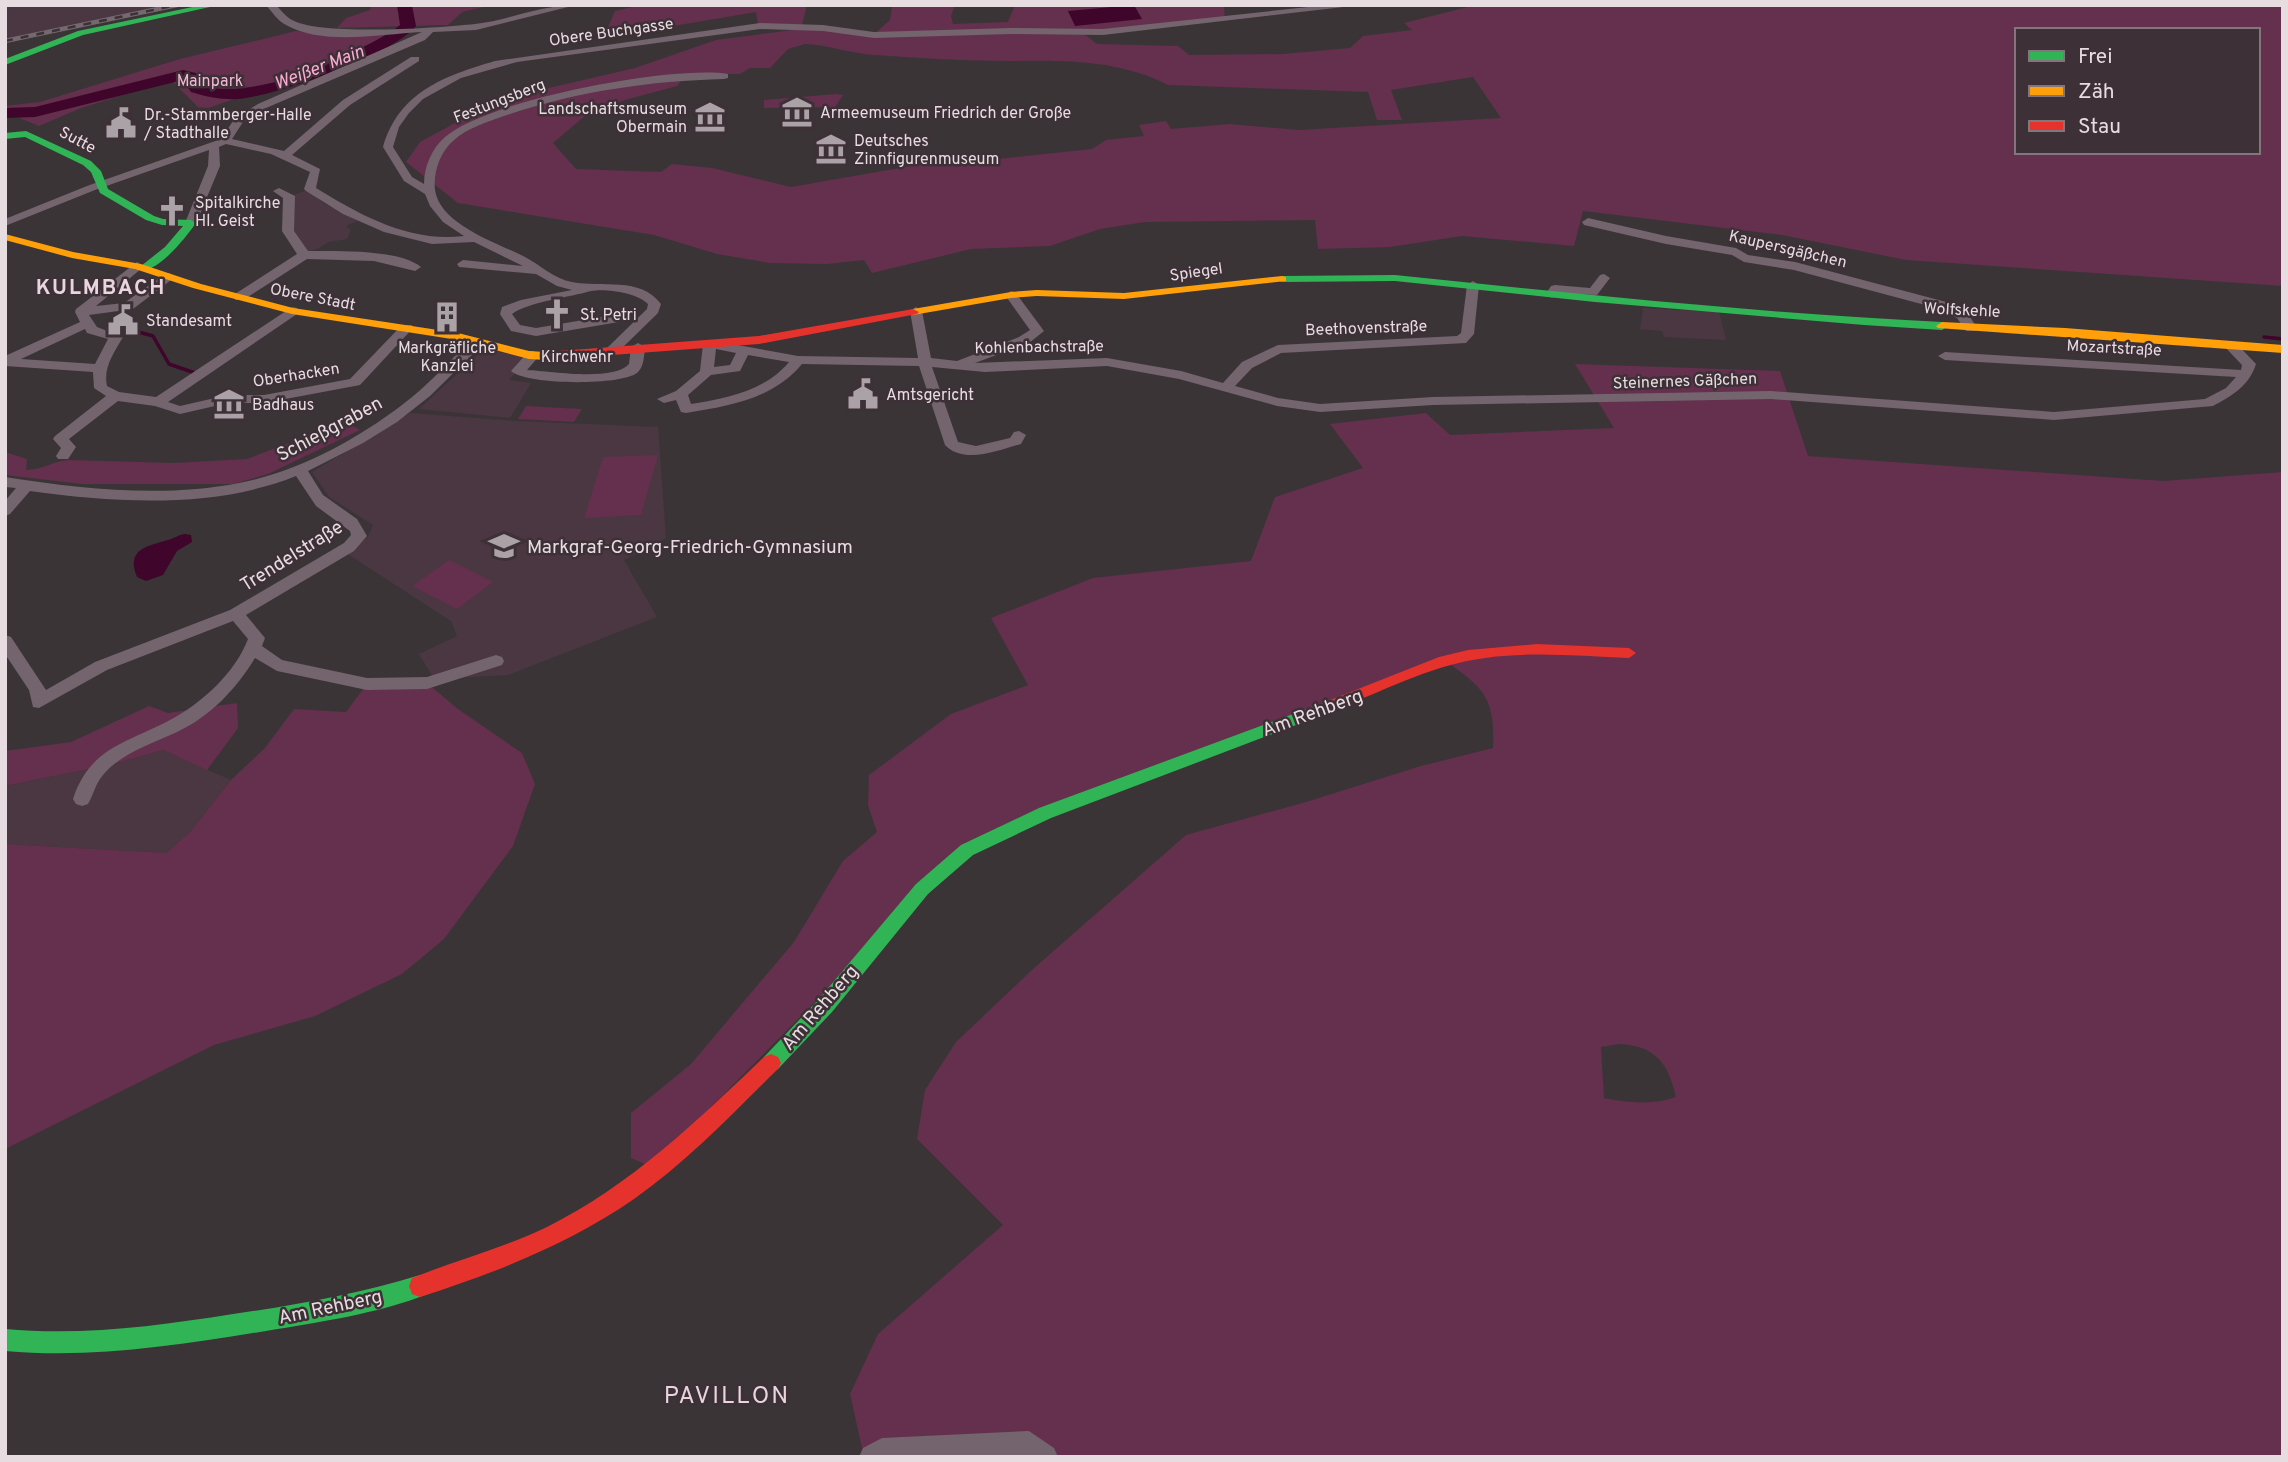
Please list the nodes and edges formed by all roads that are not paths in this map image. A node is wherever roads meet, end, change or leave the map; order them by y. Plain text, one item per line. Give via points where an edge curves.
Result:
1 (215, 5) edge
2 (271, 5) edge
3 (571, 5) edge
4 (1356, 5) edge
5 (423, 30) junction
6 (415, 59) dead end
7 (5, 62) edge
8 (724, 76) dead end
9 (5, 136) edge
10 (28, 136) junction
11 (219, 144) junction
12 (5, 145) edge
13 (285, 156) junction
14 (102, 184) junction
15 (279, 191) dead end
16 (429, 192) junction
17 (1588, 222) dead end
18 (5, 223) edge
19 (191, 223) junction
20 (5, 237) edge
21 (476, 238) junction
22 (304, 255) junction
23 (463, 264) dead end
24 (141, 267) junction
25 (415, 267) dead end
26 (547, 273) junction
27 (169, 277) junction
28 (1604, 278) dead end
29 (1473, 285) junction
30 (591, 288) junction
31 (1552, 294) junction
32 (1011, 295) junction
33 (239, 297) junction
34 (1640, 303) joint
35 (916, 311) junction
36 (292, 312) junction
37 (85, 318) junction
38 (619, 318) dead end
39 (407, 328) junction
40 (1971, 328) junction
41 (759, 340) junction
42 (477, 342) junction
43 (710, 344) junction
44 (2231, 345) junction
45 (638, 347) junction
46 (613, 349) junction
47 (2283, 349) edge
48 (745, 352) junction
49 (533, 355) junction
50 (1945, 356) dead end
51 (798, 360) junction
52 (5, 362) edge
53 (927, 362) junction
54 (1119, 363) joint
55 (959, 364) junction
56 (99, 368) junction
57 (2246, 374) junction
58 (701, 377) junction
59 (1227, 387) junction
60 (681, 394) junction
61 (116, 396) junction
62 (664, 399) dead end
63 (159, 402) junction
64 (1019, 435) dead end
65 (63, 456) dead end
66 (300, 469) junction
67 (5, 482) edge
68 (26, 486) junction
69 (5, 511) edge
70 (236, 614) junction
71 (5, 641) edge
72 (253, 648) junction
73 (1629, 653) dead end
74 (496, 661) dead end
75 (82, 799) dead end
76 (5, 1340) edge
77 (873, 1457) edge
78 (1045, 1457) edge

1 - 7 street via 62,38
2 - 5 street via 287,22 320,32
3 - 5 street via 476,27
4 - 16 street, Obere Buchgasse via 1103,32 874,35 760,26 517,59 430,90 399,121 388,147 408,179
5 - 11 street via 422,38 262,106 239,120
6 - 13 street via 380,77
8 - 16 street, Festungsberg via 647,80 581,90 492,118 449,138 438,152 427,182
9 - 10 street, Sutte
10 - 12 street, Sutte via 20,143
10 - 14 street, Sutte via 87,163
11 - 13 street
11 - 14 street
11 - 19 street
13 - 21 street via 316,171 310,189 362,219 428,239
14 - 18 street
14 - 19 street, Sutte via 104,191 150,218
15 - 22 street via 289,196 286,223
16 - 21 street via 438,212
17 - 40 street, Kaupersgäßchen via 1736,252 1744,258 1795,266 1933,302 1954,310
19 - 24 street via 169,248
20 - 24 street, Obere Stadt
21 - 26 street
22 - 25 street via 368,255
22 - 33 street
23 - 26 street
24 - 27 street, Obere Stadt
24 - 37 street
26 - 30 street via 561,283
27 - 33 street, Obere Stadt
27 - 37 street via 128,306
28 - 31 street via 1593,292 1555,289
29 - 31 street, Spiegel
29 - 32 street, Spiegel via 1320,277 1146,295
29 - 59 street, Beethovenstraße via 1466,334 1461,340 1278,349 1247,365
30 - 38 street via 526,303 506,314 516,328 536,332
30 - 46 street via 639,291 655,304
31 - 34 street, Spiegel
32 - 35 street, Spiegel
32 - 55 street, Kohlenbachstraße via 1037,331
33 - 36 street, Obere Stadt
34 - 40 street, Wolfskehle
35 - 41 street, Spiegel
35 - 53 street
36 - 39 street, Obere Stadt
36 - 63 street
37 - 52 street
37 - 56 street via 92,330 116,337
39 - 42 street, Obere Stadt
39 - 63 street, Oberhacken via 355,382 180,410
40 - 44 street, Wolfskehle
41 - 43 street, Kirchwehr
41 - 48 street
42 - 49 street, Kirchwehr
42 - 66 street, Schießgraben via 407,409
43 - 45 street, Kirchwehr
43 - 48 street, Kohlenbachstraße
43 - 58 street
44 - 47 street, Wolfskehle
44 - 57 street via 2249,364
45 - 46 street, Kirchwehr
45 - 49 street, Kirchwehr via 631,371 612,375 518,371
46 - 49 street, Kirchwehr
48 - 51 street, Kohlenbachstraße
48 - 58 street via 735,368
50 - 57 street, Mozartstraße
51 - 53 street, Kohlenbachstraße
51 - 60 street via 790,371 751,395 686,409
52 - 56 street
53 - 55 street, Kohlenbachstraße
53 - 64 street via 952,445 978,450 1016,441
54 - 55 street, Kohlenbachstraße via 985,368
54 - 59 street, Steinernes Gäßchen
56 - 61 street via 101,388
57 - 59 street, Steinernes Gäßchen via 2231,391 2208,402 2053,416 1771,395 1433,401 1320,408 1277,402
58 - 60 street
60 - 62 street
61 - 63 street, Oberhacken
61 - 65 street via 61,439 69,447
66 - 68 street, Schießgraben via 232,489 184,494
66 - 70 street, Trendelstraße via 313,493 356,527 359,536 349,547
67 - 68 street, Schießgraben
68 - 69 street
70 - 71 street, Trendelstraße via 101,666 39,702 37,690
70 - 72 street, Trendelstraße via 257,638
72 - 74 street via 277,665 367,684 427,683
72 - 75 street via 231,683 188,718 105,760 84,786
73 - 76 street, Am Rehberg via 1500,651 1446,661 1017,822 961,853 870,946 825,1006 676,1151 608,1205 529,1247 446,1280 232,1325 101,1344
77 - 78 street via 882,1451 1030,1444

